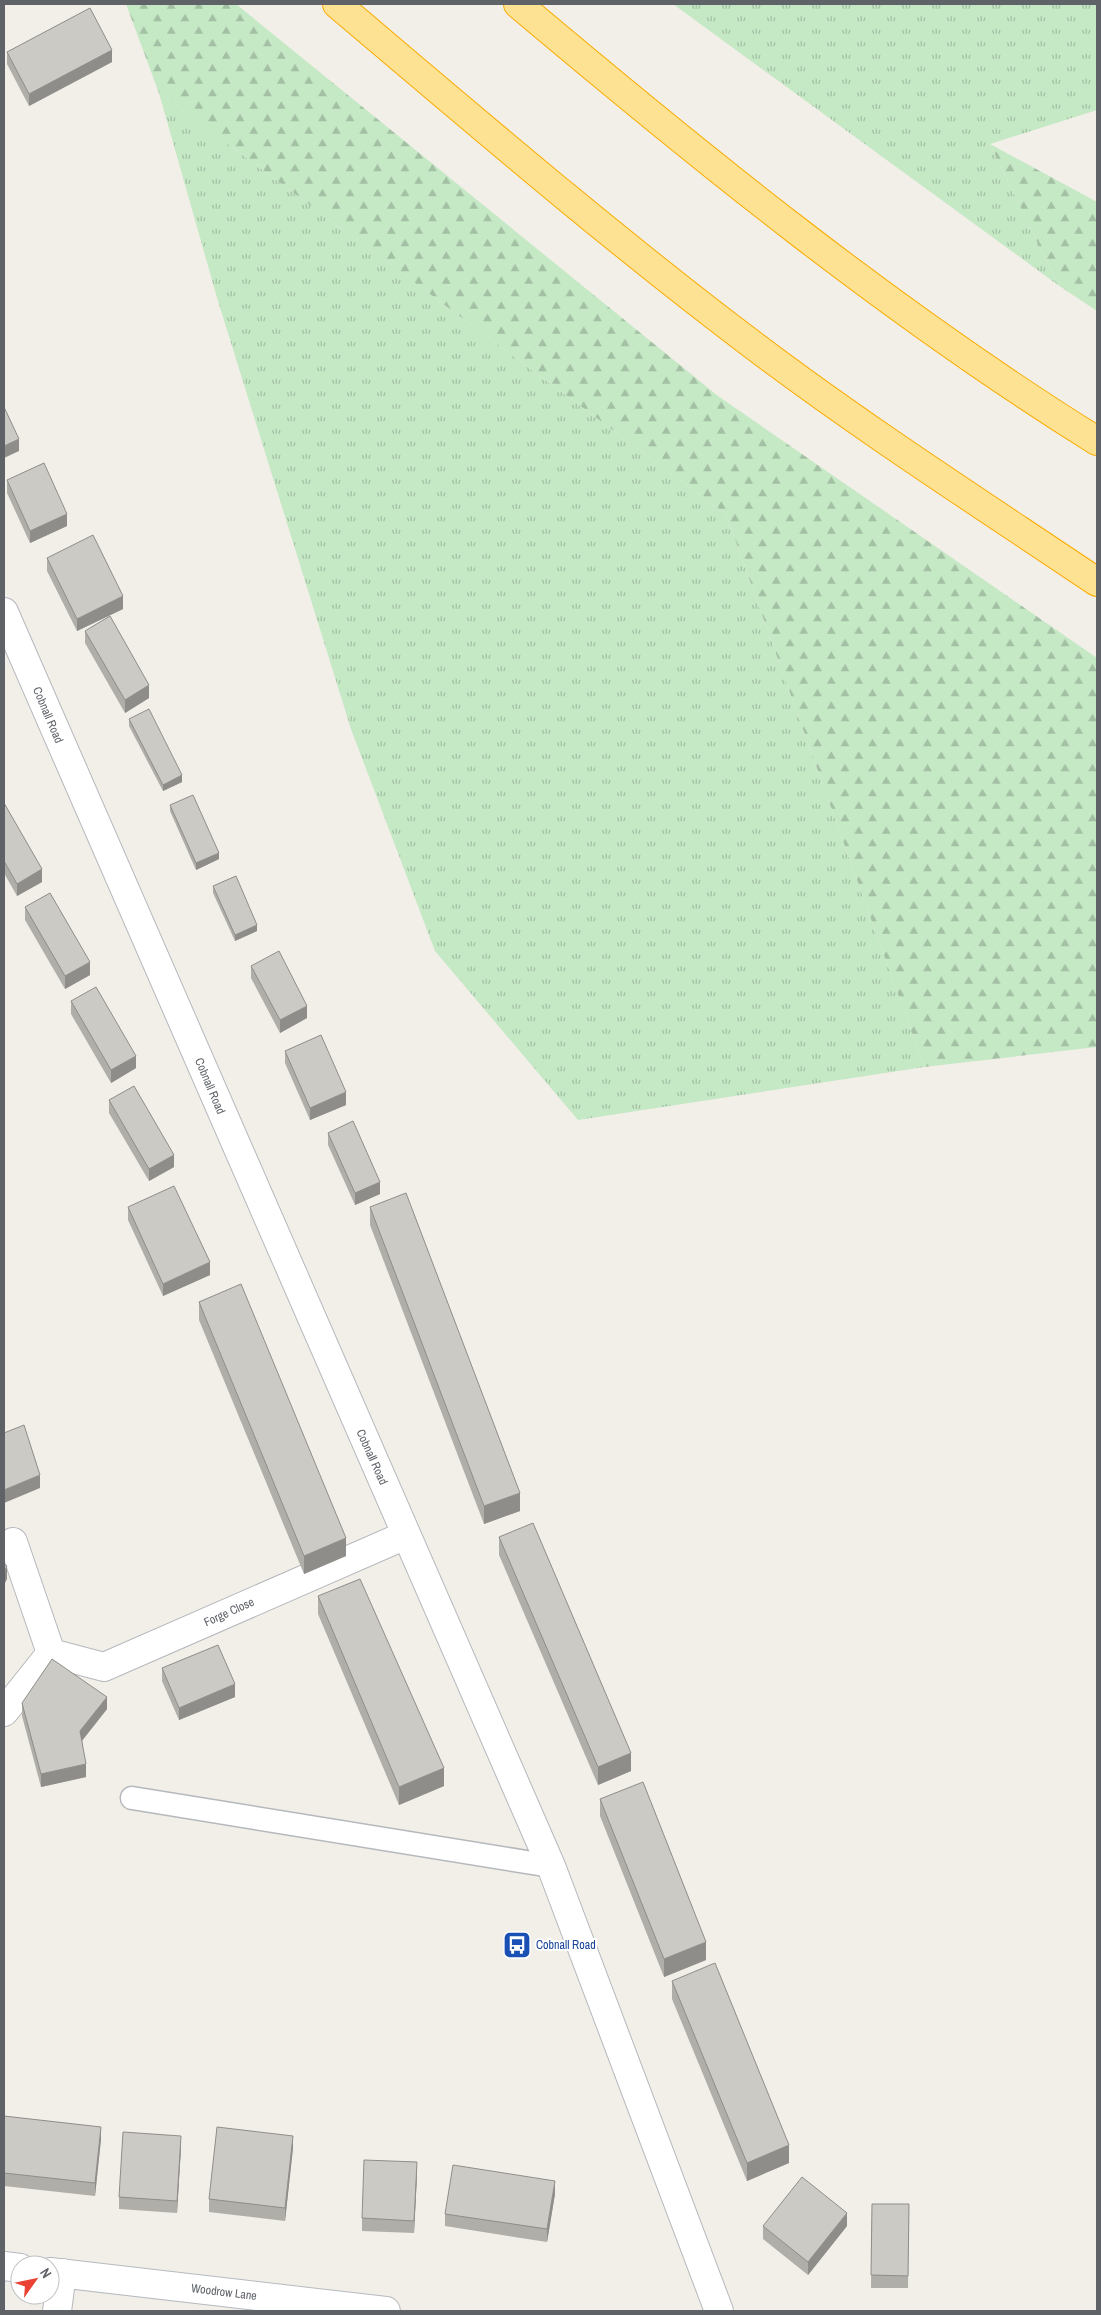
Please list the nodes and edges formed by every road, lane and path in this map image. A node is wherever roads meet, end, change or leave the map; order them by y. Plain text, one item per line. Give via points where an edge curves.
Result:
1 (337, 4) edge
2 (518, 4) edge
3 (1097, 441) edge
4 (1097, 582) edge
5 (4, 612) edge
6 (406, 1535) junction
7 (13, 1542) dead end
8 (50, 1652) junction
9 (4, 1712) edge
10 (132, 1798) dead end
11 (551, 1866) junction
12 (60, 2272) edge
13 (386, 2311) edge
14 (719, 2311) edge

1 - 4 highway via 541,177 752,345 868,429
2 - 3 highway via 632,100 842,264 1024,396
5 - 6 street, Cobnall Road
6 - 8 street, Forge Close via 104,1667
6 - 11 street, Cobnall Road
7 - 8 street
8 - 9 street
10 - 11 lane
11 - 14 street, Cobnall Road
12 - 13 street, Woodrow Lane

